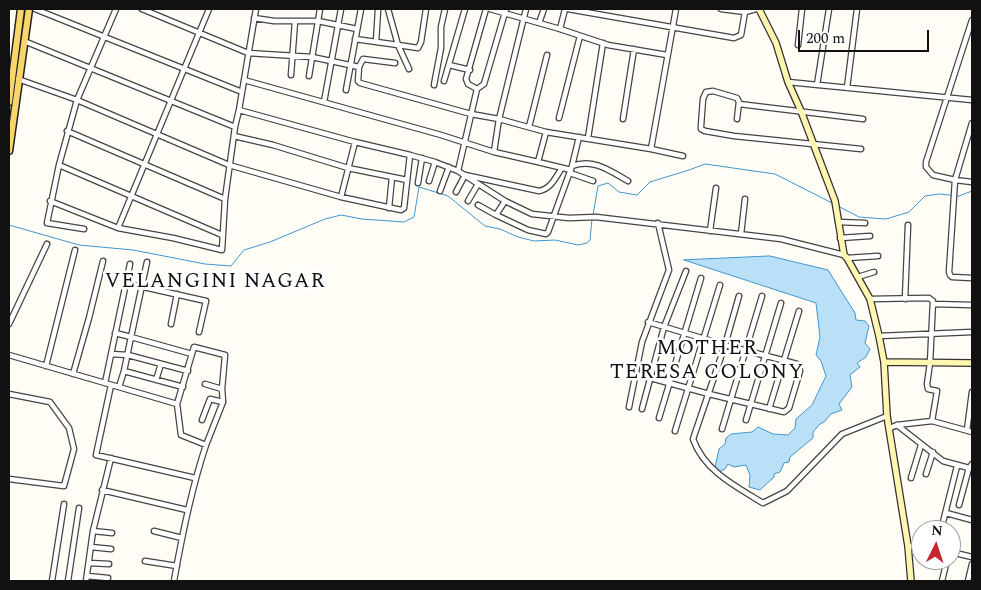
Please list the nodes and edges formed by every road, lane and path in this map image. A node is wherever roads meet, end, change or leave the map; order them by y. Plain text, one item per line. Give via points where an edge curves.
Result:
1 (21, 9) edge
2 (29, 9) edge
3 (36, 9) edge
4 (116, 9) edge
5 (142, 9) edge
6 (209, 9) edge
7 (249, 9) edge
8 (320, 9) edge
9 (341, 9) edge
10 (361, 9) edge
11 (388, 9) edge
12 (426, 9) edge
13 (445, 9) edge
14 (464, 9) edge
15 (486, 9) edge
16 (490, 9) edge
17 (526, 9) edge
18 (544, 9) edge
19 (567, 9) edge
20 (676, 9) edge
21 (721, 9) edge
22 (758, 9) edge
23 (802, 9) edge
24 (829, 9) edge
25 (858, 9) edge
26 (256, 10) edge
27 (378, 10) dead end
28 (505, 11) edge
29 (745, 12) junction
30 (254, 18) junction
31 (523, 18) junction
32 (972, 20) edge
33 (295, 21) junction
34 (318, 21) junction
35 (539, 23) junction
36 (338, 26) junction
37 (672, 27) junction
38 (357, 29) junction
39 (560, 29) junction
40 (200, 32) junction
41 (580, 36) junction
42 (104, 37) junction
43 (356, 39) junction
44 (24, 41) junction
45 (376, 42) junction
46 (603, 43) junction
47 (398, 45) junction
48 (798, 45) dead end
49 (634, 49) junction
50 (248, 53) junction
51 (667, 54) junction
52 (12, 55) edge
53 (547, 55) dead end
54 (293, 56) junction
55 (312, 57) junction
56 (331, 61) junction
57 (395, 63) dead end
58 (351, 64) junction
59 (449, 65) junction
60 (359, 67) junction
61 (92, 68) junction
62 (409, 69) dead end
63 (184, 70) junction
64 (470, 70) junction
65 (291, 75) dead end
66 (309, 76) dead end
67 (15, 78) junction
68 (244, 80) junction
69 (444, 81) dead end
70 (788, 82) junction
71 (434, 85) dead end
72 (817, 85) junction
73 (847, 88) junction
74 (477, 89) junction
75 (346, 90) dead end
76 (242, 92) junction
77 (948, 97) junction
78 (77, 100) junction
79 (972, 100) edge
80 (9, 102) edge
81 (171, 102) junction
82 (324, 102) junction
83 (739, 104) junction
84 (238, 110) junction
85 (802, 111) junction
86 (471, 114) junction
87 (499, 118) junction
88 (558, 118) dead end
89 (623, 119) dead end
90 (863, 119) dead end
91 (737, 120) dead end
92 (972, 123) edge
93 (235, 127) junction
94 (529, 127) junction
95 (67, 131) junction
96 (546, 132) junction
97 (158, 133) junction
98 (234, 136) junction
99 (579, 137) junction
100 (588, 138) junction
101 (355, 142) junction
102 (465, 143) junction
103 (813, 144) junction
104 (651, 149) junction
105 (861, 149) dead end
106 (9, 151) edge
107 (494, 152) junction
108 (410, 154) junction
109 (683, 156) dead end
110 (422, 158) junction
111 (435, 162) junction
112 (538, 162) junction
113 (144, 164) junction
114 (59, 165) junction
115 (229, 165) junction
116 (449, 167) junction
117 (348, 168) junction
118 (562, 168) junction
119 (571, 170) junction
120 (458, 171) junction
121 (465, 175) junction
122 (392, 177) junction
123 (407, 180) junction
124 (955, 180) junction
125 (429, 181) dead end
126 (593, 181) dead end
127 (628, 181) dead end
128 (972, 182) edge
129 (418, 183) dead end
130 (478, 184) junction
131 (716, 188) dead end
132 (440, 191) dead end
133 (456, 192) dead end
134 (130, 196) junction
135 (341, 197) junction
136 (225, 199) junction
137 (745, 199) dead end
138 (50, 200) junction
139 (505, 200) junction
140 (468, 201) dead end
141 (478, 204) dead end
142 (389, 208) junction
143 (496, 215) junction
144 (554, 216) junction
145 (838, 222) junction
146 (865, 223) dead end
147 (658, 224) junction
148 (908, 226) dead end
149 (118, 228) junction
150 (84, 229) dead end
151 (710, 231) junction
152 (741, 234) junction
153 (222, 235) junction
154 (870, 236) dead end
155 (840, 238) junction
156 (47, 244) dead end
157 (75, 250) dead end
158 (845, 256) junction
159 (878, 256) dead end
160 (103, 260) dead end
161 (147, 262) dead end
162 (130, 264) dead end
163 (686, 271) dead end
164 (874, 272) dead end
165 (858, 277) junction
166 (701, 278) dead end
167 (972, 278) edge
168 (126, 283) junction
169 (720, 285) dead end
170 (142, 287) junction
171 (177, 294) junction
172 (739, 296) dead end
173 (762, 296) dead end
174 (870, 299) junction
175 (905, 299) junction
176 (780, 303) dead end
177 (933, 304) junction
178 (972, 305) edge
179 (799, 311) dead end
180 (648, 322) junction
181 (9, 324) edge
182 (171, 324) dead end
183 (664, 327) junction
184 (199, 332) dead end
185 (972, 332) edge
186 (115, 333) junction
187 (684, 333) junction
188 (932, 334) junction
189 (879, 336) junction
190 (131, 337) junction
191 (703, 338) junction
192 (725, 345) junction
193 (745, 350) junction
194 (111, 354) junction
195 (128, 354) junction
196 (192, 354) junction
197 (9, 355) edge
198 (764, 356) junction
199 (784, 361) junction
200 (884, 362) junction
201 (930, 363) junction
202 (972, 363) edge
203 (161, 364) junction
204 (46, 366) junction
205 (124, 371) junction
206 (188, 371) junction
207 (73, 374) junction
208 (636, 374) junction
209 (650, 378) junction
210 (156, 380) junction
211 (104, 383) junction
212 (668, 383) junction
213 (205, 384) dead end
214 (110, 385) junction
215 (119, 387) junction
216 (183, 387) junction
217 (222, 389) junction
218 (688, 389) junction
219 (972, 392) edge
220 (9, 394) edge
221 (709, 394) junction
222 (730, 399) junction
223 (223, 402) junction
224 (177, 404) junction
225 (750, 404) junction
226 (628, 407) dead end
227 (971, 408) edge
228 (642, 409) dead end
229 (768, 409) junction
230 (887, 416) junction
231 (659, 418) dead end
232 (202, 420) dead end
233 (746, 420) dead end
234 (932, 421) junction
235 (897, 425) junction
236 (890, 428) junction
237 (722, 429) dead end
238 (675, 431) dead end
239 (970, 431) edge
240 (206, 445) junction
241 (921, 445) junction
242 (933, 452) junction
243 (111, 458) junction
244 (972, 464) edge
245 (958, 466) junction
246 (968, 468) junction
247 (926, 474) dead end
248 (195, 478) junction
249 (911, 478) dead end
250 (9, 479) edge
251 (102, 490) junction
252 (64, 504) dead end
253 (959, 505) dead end
254 (79, 508) dead end
255 (187, 510) junction
256 (946, 513) junction
257 (944, 520) edge
258 (972, 520) edge
259 (93, 531) junction
260 (154, 531) dead end
261 (112, 533) dead end
262 (182, 538) junction
263 (908, 546) junction
264 (911, 546) edge
265 (91, 547) junction
266 (111, 549) dead end
267 (145, 561) dead end
268 (89, 562) junction
269 (109, 564) dead end
270 (972, 564) edge
271 (177, 566) junction
272 (87, 576) junction
273 (108, 578) dead end
274 (52, 581) edge
275 (68, 581) edge
276 (86, 581) edge
277 (174, 581) edge
278 (911, 581) edge
279 (968, 581) edge

1 - 52 main road
2 - 44 main road
3 - 42 street
4 - 42 street
5 - 40 street
6 - 40 street
7 - 26 street
8 - 34 street
9 - 36 street
10 - 38 street
11 - 47 street
12 - 47 street via 420,46 415,49
13 - 71 street
14 - 59 street
15 - 64 street
16 - 28 street
17 - 31 street
18 - 35 street
19 - 37 street
19 - 39 street
20 - 37 street
21 - 29 street
22 - 29 street
22 - 70 street via 776,43
23 - 48 street
24 - 72 street
25 - 73 street
26 - 30 street
27 - 45 street
28 - 31 street
28 - 74 street via 484,84
29 - 37 street via 738,38
30 - 33 street
30 - 50 street
31 - 35 street
31 - 87 street
32 - 77 street
33 - 34 street
33 - 54 street
34 - 36 street
34 - 55 street
35 - 39 street
36 - 38 street
36 - 56 street
37 - 51 street
38 - 43 street
39 - 41 street
40 - 50 street
40 - 63 street
41 - 46 street
41 - 88 street
42 - 61 street
42 - 63 street
43 - 45 street
43 - 58 street
44 - 61 street
44 - 67 main road
45 - 47 street
46 - 49 street
46 - 100 street
47 - 62 street
49 - 51 street
49 - 89 street
50 - 54 street
50 - 68 street
51 - 104 street
52 - 67 main road
53 - 94 street
54 - 55 street
54 - 65 street
55 - 56 street
55 - 66 street
56 - 58 street
56 - 82 street
57 - 60 street via 366,58 360,61
58 - 60 street
58 - 75 street
59 - 64 street
59 - 69 street
60 - 86 street via 360,83
61 - 78 street
61 - 81 street
63 - 76 street
63 - 81 street
64 - 74 street via 466,82
67 - 78 street
67 - 80 main road
67 - 106 main road
68 - 76 street
68 - 82 street
70 - 72 street
70 - 85 street
72 - 73 street
73 - 77 street
74 - 86 street
76 - 84 street
77 - 79 street
77 - 124 street via 926,167 933,176
78 - 95 street
78 - 97 street
81 - 93 street
81 - 97 street
82 - 102 street
83 - 85 street
83 - 91 street
83 - 103 street via 736,97 706,92 701,129 734,136
84 - 93 street
84 - 101 street
85 - 90 street
85 - 103 street
86 - 87 street
86 - 102 street
87 - 94 street
87 - 107 street
92 - 124 street
93 - 98 street
94 - 96 street
95 - 113 street
95 - 114 street
96 - 99 street
96 - 112 street
97 - 113 street
97 - 115 street
98 - 115 street
98 - 117 street
99 - 100 street
99 - 119 street
100 - 104 street
101 - 108 street
101 - 117 street
102 - 107 street
102 - 120 street
103 - 105 street
103 - 145 street via 835,201
104 - 109 street
107 - 112 street
108 - 110 street
108 - 123 street
110 - 111 street
110 - 129 street
111 - 116 street
111 - 125 street
112 - 118 street
113 - 134 street
113 - 136 street
114 - 134 street
114 - 138 street
115 - 135 street
115 - 136 street
116 - 120 street
116 - 132 street
117 - 122 street
117 - 135 street
118 - 119 street
118 - 121 street via 549,187 539,191
119 - 126 street
119 - 127 street via 585,162 595,163
119 - 144 street
120 - 121 street
121 - 130 street
121 - 133 street
122 - 123 street
122 - 142 street
123 - 142 street via 403,210
124 - 128 street
124 - 167 street via 950,275
130 - 139 street
130 - 140 street
131 - 151 street
134 - 149 street
134 - 153 street
135 - 142 street
136 - 153 street
137 - 152 street
138 - 149 street
138 - 150 street via 47,223
139 - 143 street
139 - 144 street via 532,214
141 - 143 street
143 - 144 street via 528,230 546,234
144 - 147 street
145 - 146 street
145 - 155 street
147 - 151 street
147 - 180 street via 669,270
148 - 175 street
149 - 153 street via 222,250
151 - 152 street
152 - 158 street via 781,239
154 - 155 street
155 - 158 street
156 - 181 street
157 - 204 street
158 - 159 street
158 - 165 street
160 - 207 street
161 - 170 street
162 - 168 street
163 - 183 street
164 - 165 street
165 - 174 street
166 - 187 street
168 - 170 street
168 - 186 street
169 - 191 street
170 - 171 street
170 - 190 street
171 - 182 street
171 - 184 street via 206,301
172 - 192 street
173 - 193 street
174 - 175 street
174 - 189 street
175 - 177 street via 931,298
176 - 198 street
177 - 178 street
177 - 188 street
179 - 199 street
180 - 183 street
180 - 208 street
183 - 187 street
183 - 209 street
185 - 188 street
186 - 190 street
186 - 194 street
187 - 191 street
187 - 212 street
188 - 189 street
188 - 201 street
189 - 200 street
190 - 195 street
190 - 196 street
191 - 192 street
191 - 218 street
192 - 193 street
192 - 221 street
193 - 198 street
193 - 222 street
194 - 195 street
194 - 211 street
195 - 203 street
195 - 205 street
196 - 206 street
196 - 217 street via 194,347 225,356
197 - 204 street
198 - 199 street
198 - 225 street
199 - 229 street
199 - 229 street via 800,367 789,408 784,412
200 - 201 street
200 - 230 street
201 - 202 street
201 - 234 street via 927,387 935,389 937,394
203 - 206 street
203 - 210 street
204 - 207 street
205 - 210 street
205 - 215 street
206 - 216 street
207 - 211 street
208 - 209 street
208 - 226 street
209 - 212 street
209 - 228 street
210 - 216 street
211 - 214 street
212 - 218 street
212 - 231 street
213 - 217 street
214 - 215 street
214 - 243 street via 96,455
215 - 224 street
216 - 224 street
217 - 223 street
218 - 221 street
218 - 238 street
219 - 227 street
220 - 250 street via 50,402 69,428 74,449 64,486
221 - 222 street
221 - 230 street via 693,439 696,448 719,475 763,504 787,491 842,434
222 - 225 street
222 - 237 street
223 - 232 street via 210,399
223 - 240 street
224 - 240 street via 182,435
225 - 229 street
225 - 233 street
227 - 239 street
230 - 236 street
234 - 235 street
234 - 239 street
235 - 236 street
235 - 241 street
236 - 263 street
240 - 248 street
241 - 242 street
241 - 249 street
242 - 245 street via 943,461
242 - 247 street
243 - 248 street
243 - 251 street
244 - 246 street
245 - 246 street
245 - 256 street
246 - 253 street
248 - 255 street
251 - 255 street
251 - 259 street
252 - 274 street
254 - 275 street
255 - 262 street
256 - 257 street
256 - 258 street
259 - 261 street
259 - 265 street
260 - 262 street
262 - 271 street
263 - 264 street
263 - 278 street
265 - 266 street
265 - 268 street
267 - 271 street
268 - 269 street
268 - 272 street
270 - 279 street
271 - 277 street
272 - 273 street
272 - 276 street

